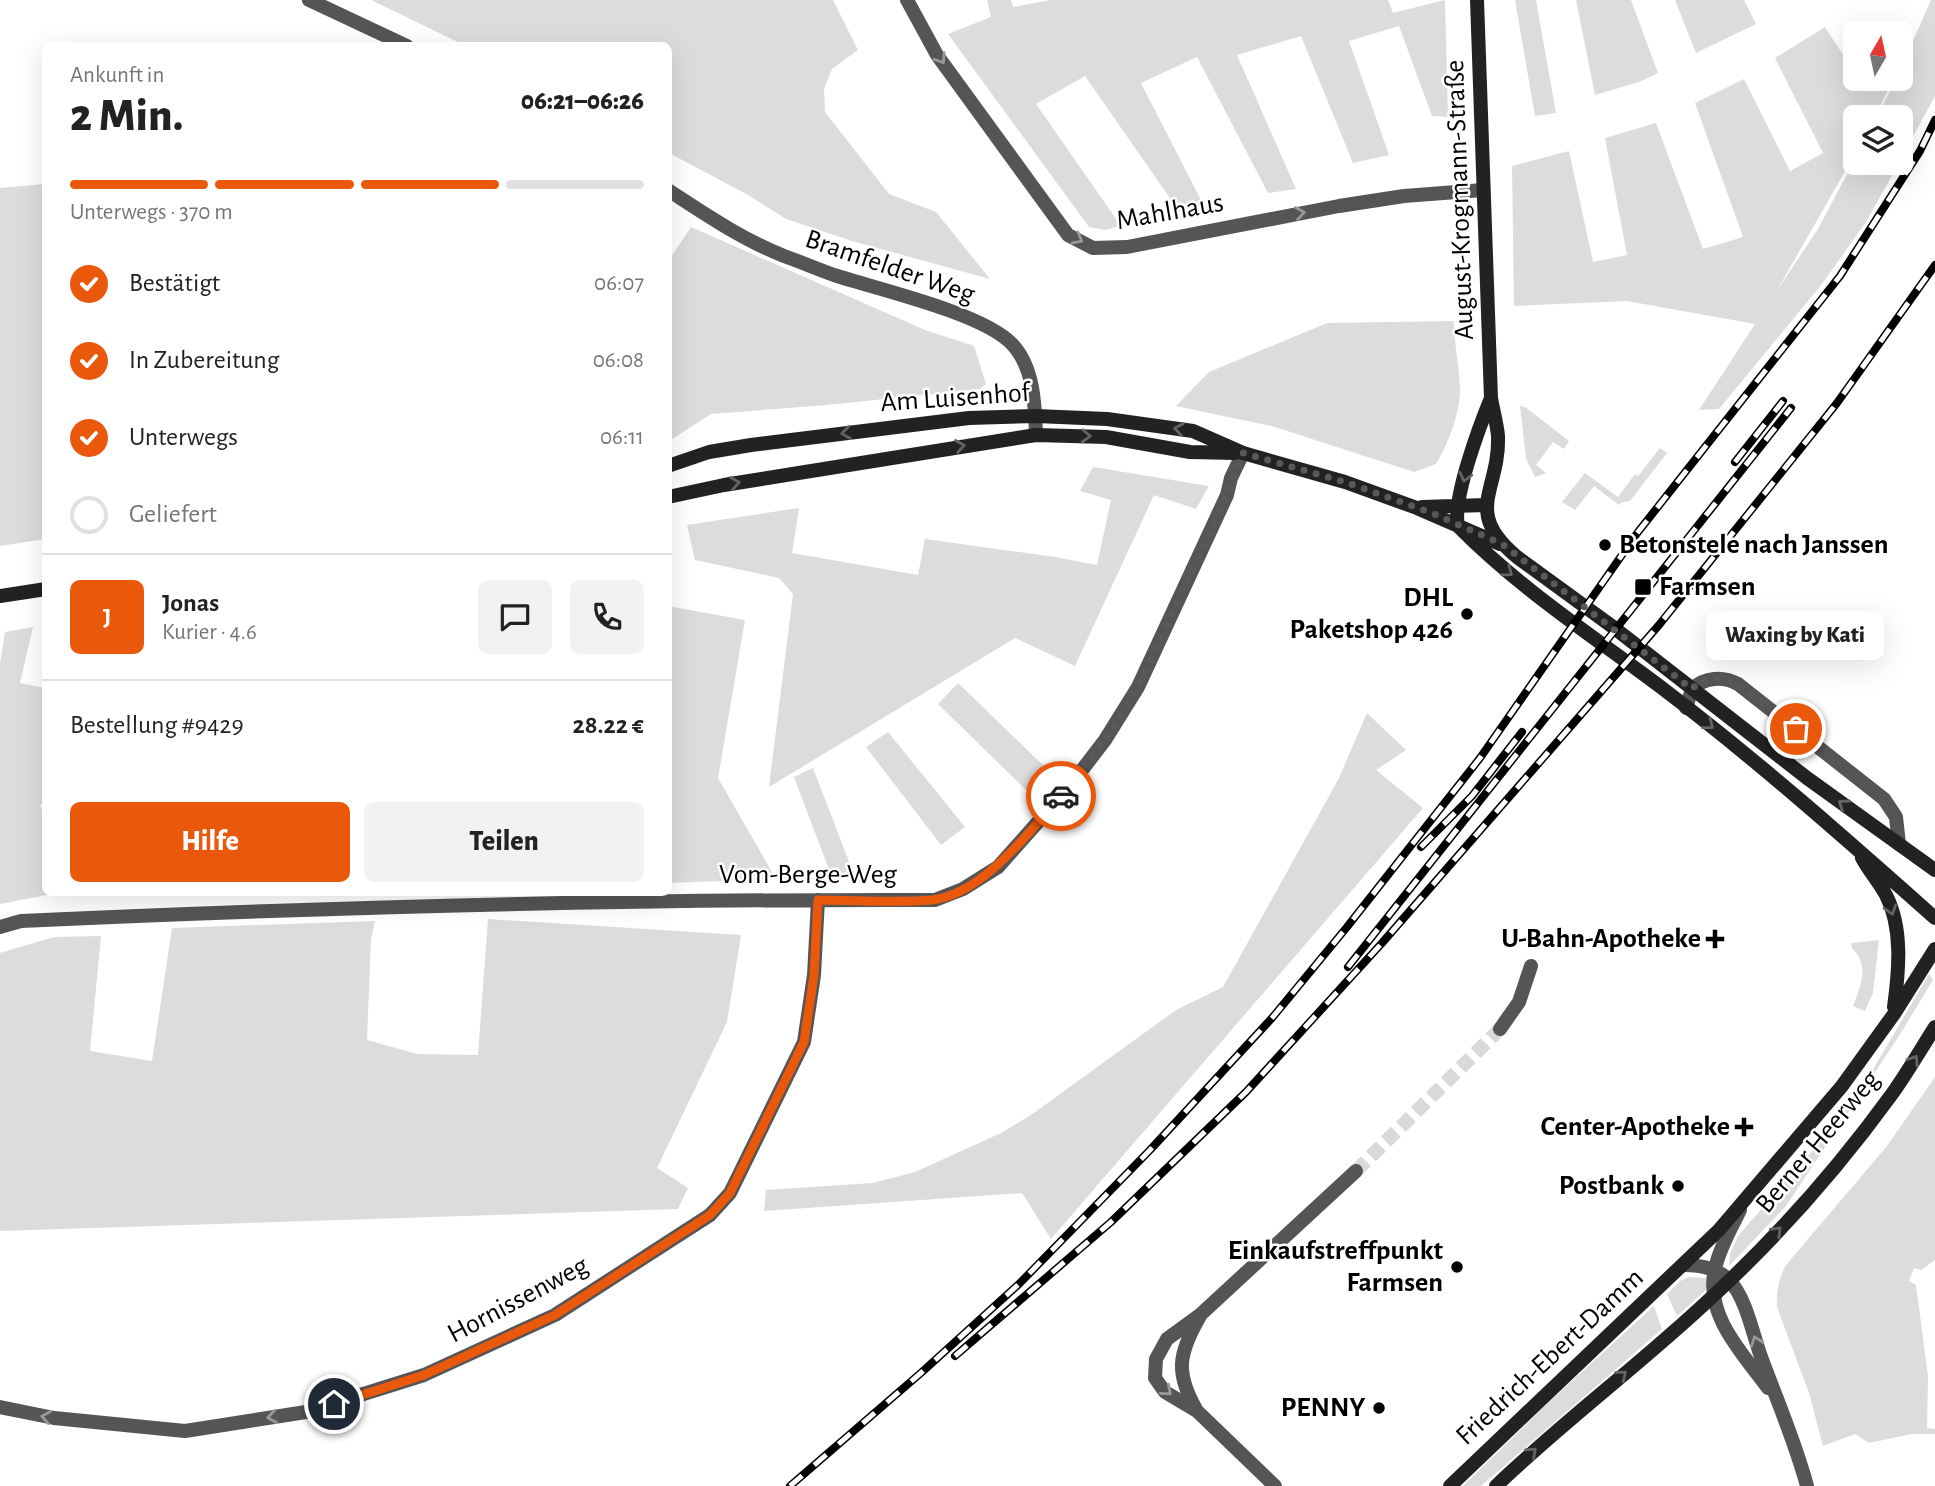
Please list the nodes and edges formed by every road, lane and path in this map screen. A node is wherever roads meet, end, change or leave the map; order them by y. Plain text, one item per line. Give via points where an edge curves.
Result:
1 (309, 0) edge
2 (907, 0) edge
3 (1477, 0) edge
4 (398, 42) edge
5 (1483, 190) junction
6 (672, 192) edge
7 (1491, 398) junction
8 (1036, 416) junction
9 (1036, 435) junction
10 (1243, 453) junction
11 (672, 465) edge
12 (672, 496) edge
13 (1458, 505) junction
14 (1486, 505) junction
15 (1417, 508) junction
16 (1458, 526) junction
17 (1502, 544) junction
18 (42, 590) edge
19 (0, 596) edge
20 (1692, 689) junction
21 (1686, 708) junction
22 (1899, 844) junction
23 (1858, 851) junction
24 (1935, 870) edge
25 (818, 900) junction
26 (1935, 918) edge
27 (0, 927) edge
28 (1935, 949) edge
29 (1531, 966) dead end
30 (1894, 1014) junction
31 (1935, 1027) edge
32 (1500, 1028) tunnel mouth
33 (1356, 1171) tunnel mouth
34 (1746, 1195) junction
35 (1684, 1265) junction
36 (1715, 1270) junction
37 (1730, 1281) junction
38 (1712, 1298) junction
39 (1200, 1315) junction
40 (1185, 1342) junction
41 (1156, 1359) junction
42 (1778, 1403) junction
43 (0, 1407) edge
44 (1197, 1411) junction
45 (1275, 1486) edge
46 (1450, 1486) edge
47 (1496, 1486) edge
48 (1807, 1486) edge

1 - 4 street
2 -> 5 street, Mahlhaus via 965,96 1068,235 1093,248 1127,247 1388,199
3 - 5 main road, August-Krogmann-Straße
5 - 7 main road, August-Krogmann-Straße
6 - 8 street, Bramfelder Weg via 760,246 831,274 948,310 1001,334 1017,350 1029,374
7 -> 13 main road, August-Krogmann-Straße via 1476,432
7 - 14 main road, August-Krogmann-Straße via 1498,436
8 - 9 street, Bramfelder Weg
10 -> 8 main road, Am Luisenhof via 1193,431 1107,419
8 -> 11 main road, Am Luisenhof via 968,418 751,445
9 -> 10 main road, Am Luisenhof via 1106,437 1190,452
12 -> 9 main road, Am Luisenhof
10 - 15 main road, Am Luisenhof
10 - 25 street, Vom-Berge-Weg via 1138,687 1085,768 998,867 935,900
13 - 14 main road
13 - 15 main road
13 - 16 main road, August-Krogmann-Straße
14 - 17 main road, August-Krogmann-Straße via 1488,523
15 - 16 main road, Am Luisenhof
16 - 17 main road, Am Luisenhof
16 -> 21 main road via 1491,559
17 - 20 main road, August-Krogmann-Straße
18 - 19 main road
20 - 21 street
22 -> 20 main road, August-Krogmann-Straße
20 - 22 street via 1712,679 1738,684 1884,799 1896,817
21 -> 23 main road
22 - 24 main road, August-Krogmann-Straße
23 - 26 main road
23 -> 30 main road via 1885,894 1894,921 1898,960
25 - 27 street, Vom-Berge-Weg via 350,909 21,921
25 -> 43 street, Hornissenweg via 804,1042 730,1193 710,1215 555,1315 424,1375 306,1412 185,1431 54,1419
28 - 30 main road, Berner Heerweg
29 - 32 street via 1519,1002
30 - 34 main road, Berner Heerweg via 1842,1086
37 -> 31 main road, Berner Heerweg via 1848,1151 1893,1093
33 - 39 street
34 - 35 main road, Berner Heerweg
34 - 36 street, Berner Heerweg
35 - 36 street, Berner Heerweg
35 - 46 main road, Friedrich-Ebert-Damm
36 - 37 street, Berner Heerweg
36 - 38 street, Berner Heerweg
37 - 38 main road, Friedrich-Ebert-Damm
42 -> 37 street, Berner Heerweg via 1746,1311
38 - 42 street, Berner Heerweg via 1727,1332
47 -> 38 main road, Friedrich-Ebert-Damm
39 - 40 street
39 - 41 street via 1167,1339
40 - 41 street
40 - 44 street via 1184,1381
41 -> 44 street via 1157,1382
42 - 48 street, Berner Heerweg
44 - 45 street

